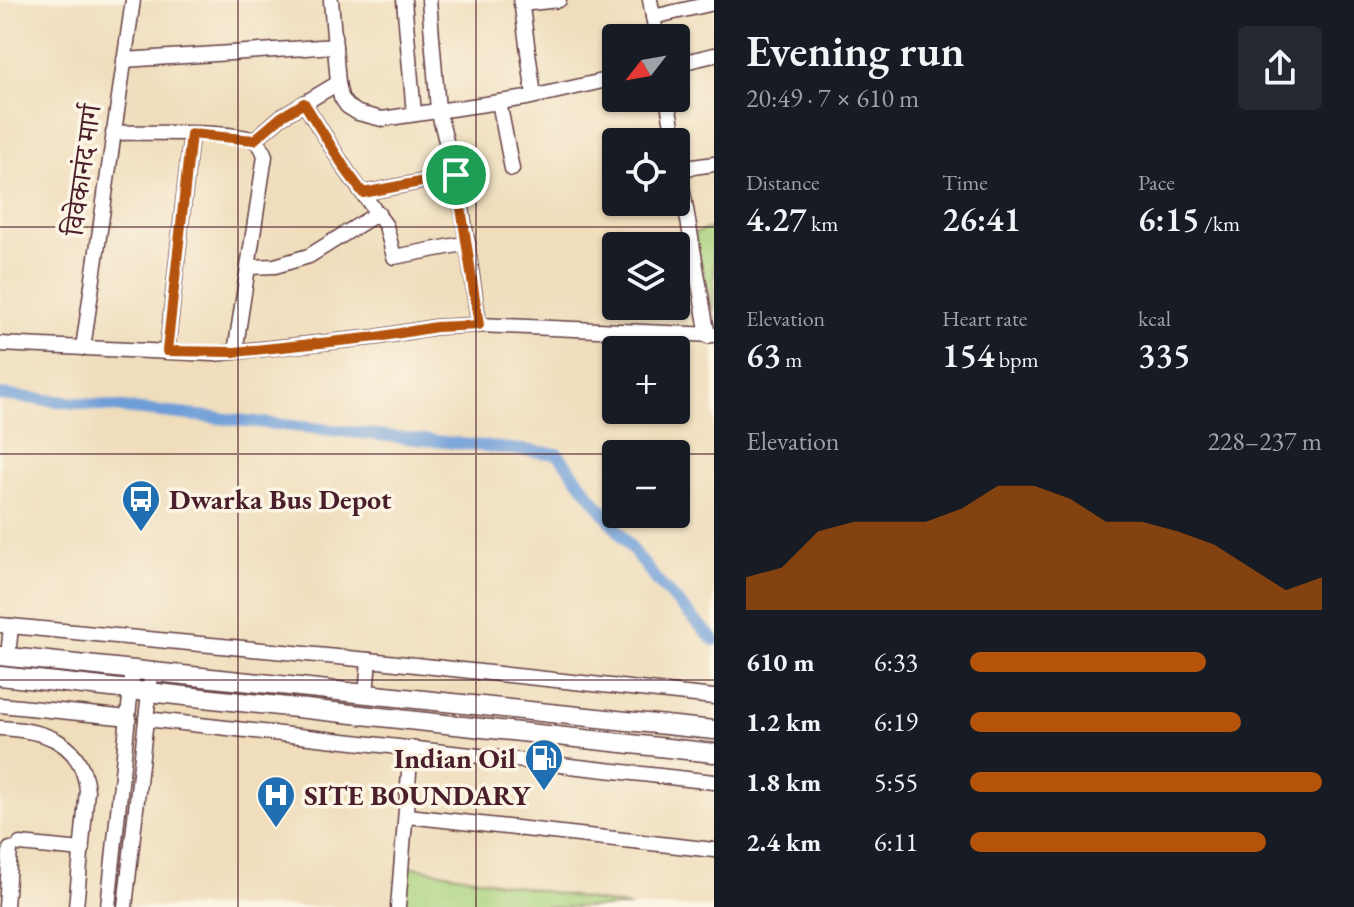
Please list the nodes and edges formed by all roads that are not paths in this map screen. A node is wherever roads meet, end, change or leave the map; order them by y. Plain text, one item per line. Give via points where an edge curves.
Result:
1 (133, 0) edge
2 (331, 0) edge
3 (404, 0) edge
4 (429, 0) edge
5 (559, 0) edge
6 (650, 0) edge
7 (521, 2) edge
8 (714, 3) edge
9 (653, 17) junction
10 (654, 24) edge
11 (335, 46) junction
12 (714, 55) edge
13 (124, 60) junction
14 (690, 61) edge
15 (602, 81) edge
16 (338, 83) junction
17 (534, 96) junction
18 (499, 102) junction
19 (304, 103) junction
20 (438, 110) junction
21 (414, 114) junction
22 (113, 133) junction
23 (191, 134) junction
24 (254, 140) junction
25 (714, 164) edge
26 (690, 167) edge
27 (512, 169) dead end
28 (456, 175) junction
29 (363, 193) junction
30 (378, 213) junction
31 (688, 216) edge
32 (468, 243) junction
33 (249, 267) junction
34 (479, 325) junction
35 (711, 336) edge
36 (0, 344) edge
37 (83, 348) junction
38 (167, 351) junction
39 (235, 352) junction
40 (5, 626) edge
41 (4, 656) edge
42 (369, 660) junction
43 (142, 670) junction
44 (0, 676) edge
45 (140, 690) junction
46 (366, 694) junction
47 (714, 697) edge
48 (0, 705) edge
49 (56, 711) junction
50 (129, 718) junction
51 (146, 719) junction
52 (0, 728) edge
53 (714, 730) edge
54 (52, 737) junction
55 (570, 737) junction
56 (411, 748) junction
57 (714, 753) edge
58 (570, 765) junction
59 (714, 782) edge
60 (408, 816) junction
61 (11, 847) junction
62 (82, 850) junction
63 (714, 850) edge
64 (0, 887) edge
65 (6, 907) edge
66 (76, 907) edge
67 (108, 907) edge
68 (125, 907) edge
69 (398, 907) edge

1 - 13 street, विवेकानंद मार्ग
2 - 11 street
3 - 21 street
4 - 20 street
5 - 7 street
6 - 9 street
7 - 17 street
8 - 9 street
9 - 10 street
11 - 13 street
11 - 16 street
12 - 14 street
13 - 22 street, विवेकानंद मार्ग
15 - 17 street
16 - 19 street
16 - 21 street via 341,97 358,113 382,119
17 - 18 street
18 - 20 street
18 - 27 street
19 - 24 street
19 - 29 street
20 - 21 street
20 - 28 street
22 - 23 street
22 - 37 street, विवेकानंद मार्ग
23 - 24 street
23 - 38 street
24 - 33 street via 265,156
25 - 26 street
28 - 29 street
28 - 32 street
29 - 30 street
30 - 32 street via 394,257
30 - 33 street via 301,259
31 - 35 street
32 - 34 street
33 - 39 street
34 - 35 street
34 - 39 street
36 - 37 street
37 - 38 street
38 - 39 street
40 - 41 street
40 - 42 street
41 - 43 main road
42 - 46 street
42 - 47 street
43 - 45 street
43 - 46 main road
44 - 45 main road
45 - 50 street
45 - 51 street
45 - 55 main road
46 - 53 main road
48 - 49 street
49 - 50 street
49 - 54 street
50 - 67 street
51 - 56 street
51 - 68 street
52 - 54 street
54 - 62 street via 65,746 86,778
55 - 57 main road
55 - 58 street
56 - 58 street
56 - 60 street
58 - 59 street
60 - 63 street
60 - 69 street
61 - 62 street
61 - 64 street
61 - 65 street
62 - 66 street

